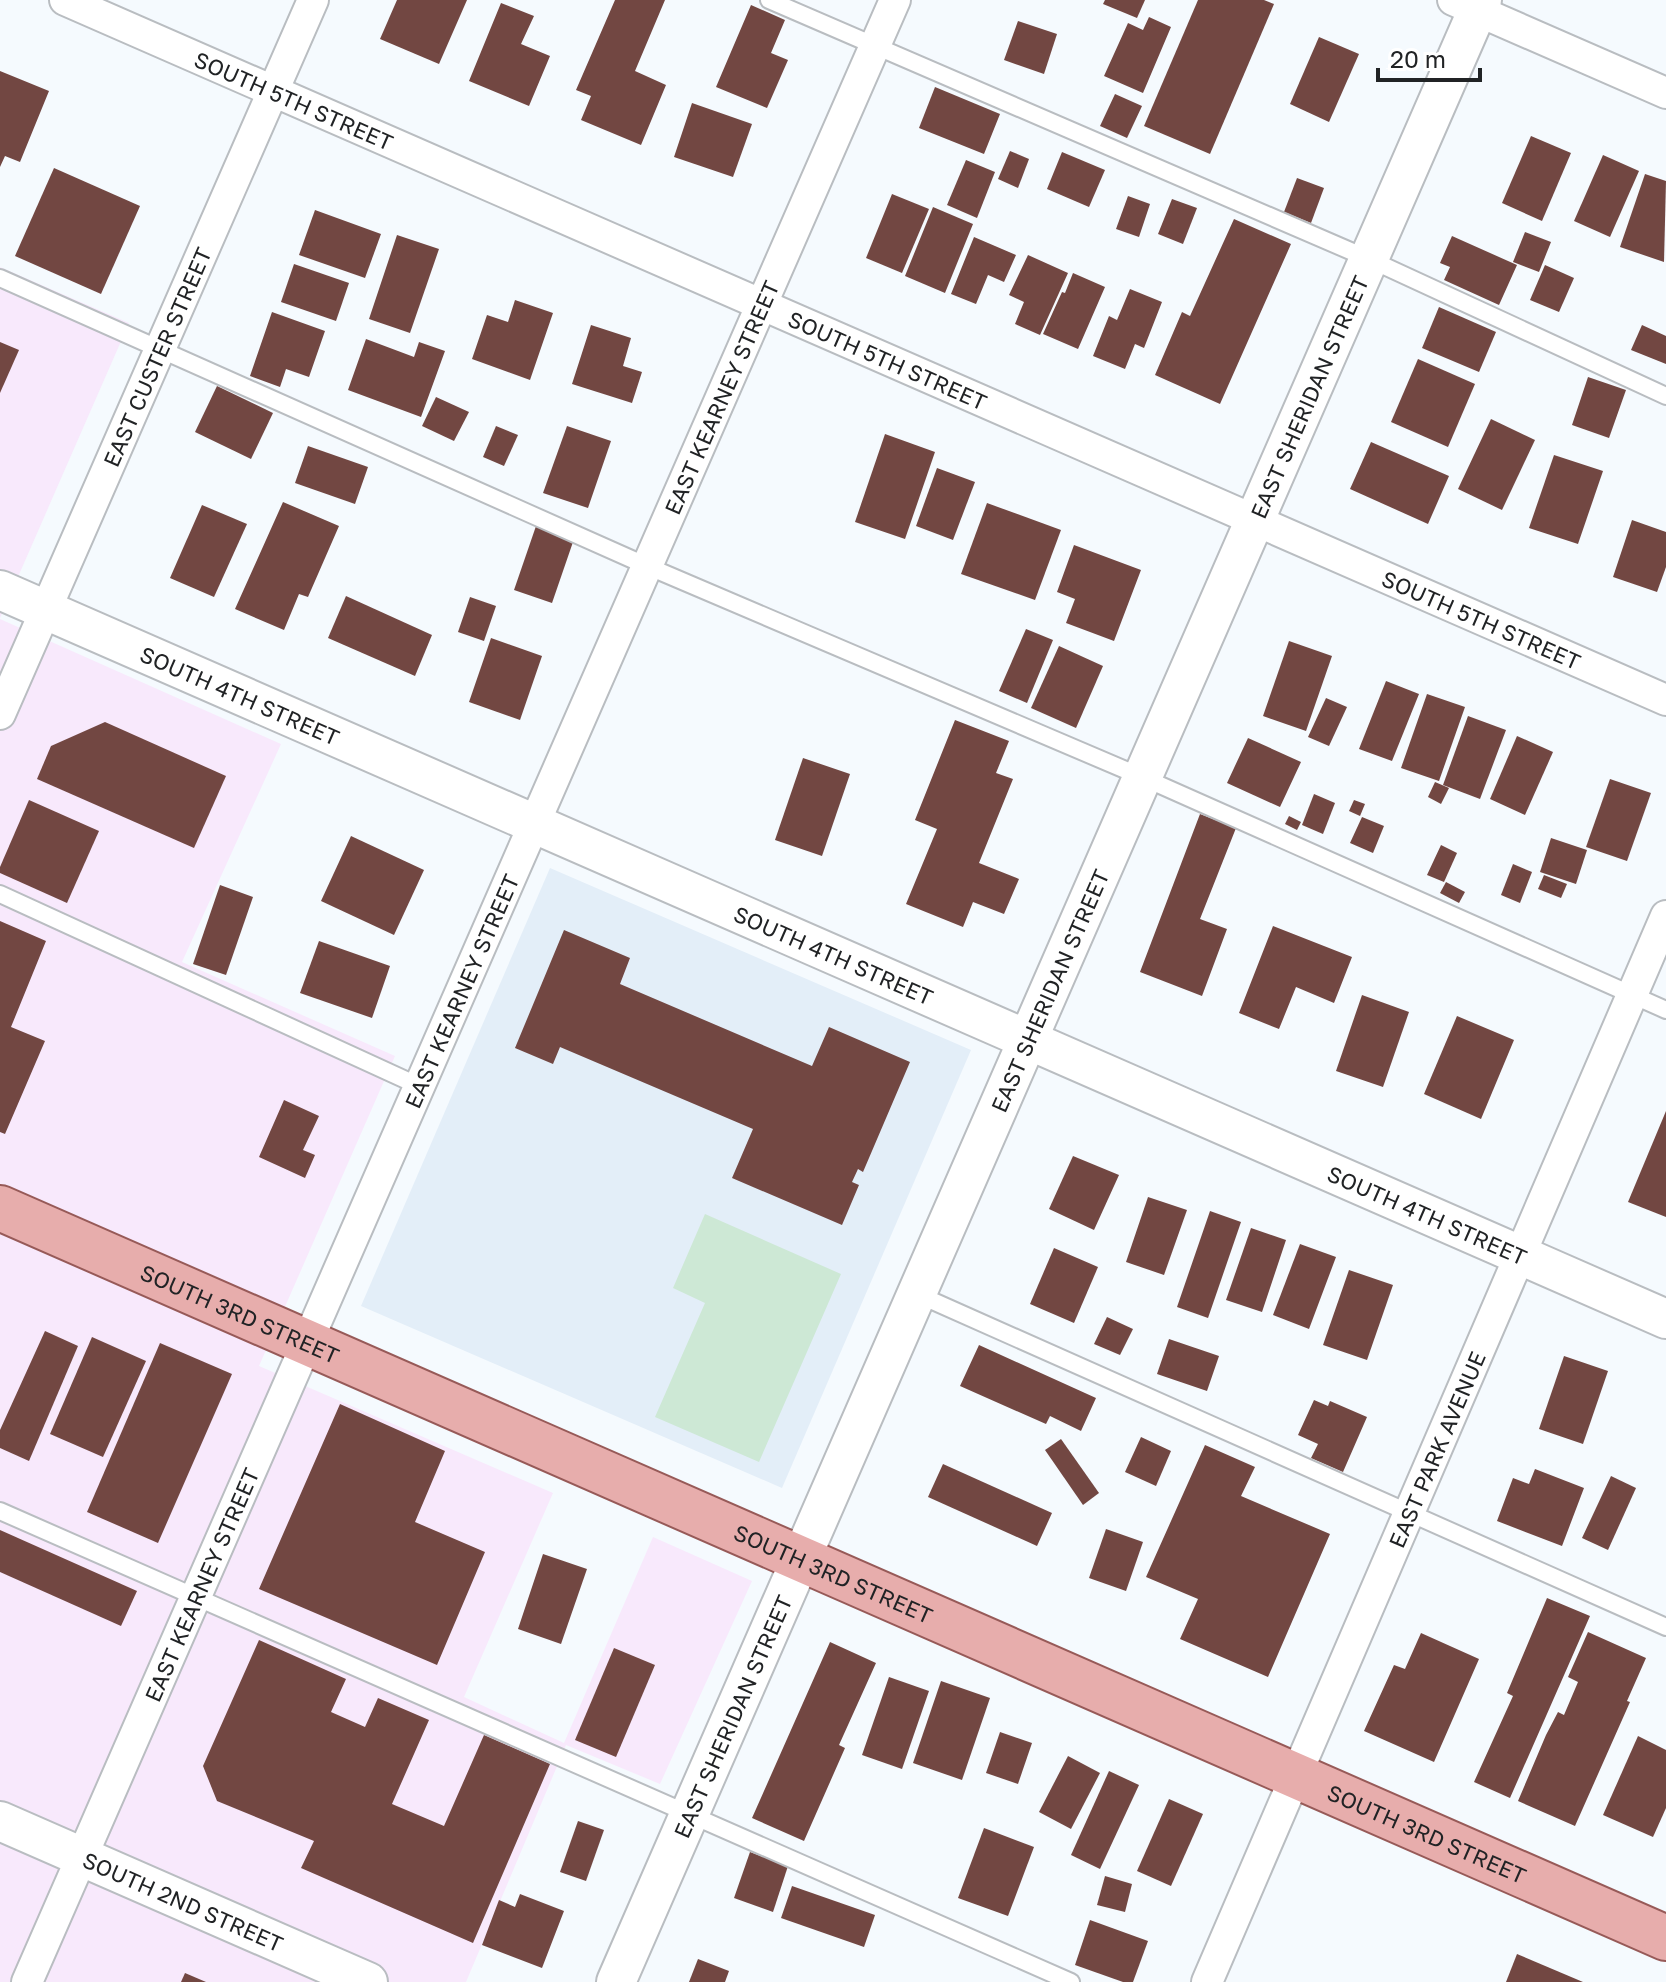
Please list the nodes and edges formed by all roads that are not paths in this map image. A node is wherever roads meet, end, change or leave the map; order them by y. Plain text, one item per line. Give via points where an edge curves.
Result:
1 (65, 0) edge
2 (313, 0) edge
3 (769, 0) edge
4 (895, 0) edge
5 (1471, 3) edge
6 (875, 45) junction
7 (273, 91) junction
8 (1666, 93) edge
9 (1369, 259) junction
10 (0, 278) edge
11 (762, 305) junction
12 (160, 348) junction
13 (1666, 396) edge
14 (1255, 521) junction
15 (647, 566) junction
16 (0, 590) edge
17 (46, 610) junction
18 (1666, 700) edge
19 (0, 714) edge
20 (1142, 777) junction
21 (534, 824) junction
22 (0, 894) edge
23 (1666, 916) edge
24 (1632, 995) junction
25 (1666, 1010) edge
26 (1028, 1040) junction
27 (419, 1086) junction
28 (0, 1208) edge
29 (1520, 1255) junction
30 (917, 1294) junction
31 (1666, 1319) edge
32 (307, 1343) junction
33 (0, 1511) edge
34 (1409, 1513) junction
35 (801, 1559) junction
36 (195, 1597) junction
37 (1666, 1627) edge
38 (1296, 1776) junction
39 (690, 1814) junction
40 (0, 1821) edge
41 (82, 1857) junction
42 (1666, 1938) edge
43 (27, 1982) edge
44 (368, 1982) edge
45 (616, 1982) edge
46 (1071, 1982) edge
47 (1207, 1982) edge

1 - 7 street, SOUTH 5TH STREET
2 - 7 street, EAST CUSTER STREET
3 - 6 lane
4 - 6 street, EAST KEARNEY STREET
5 - 8 street
5 - 9 street, EAST SHERIDAN STREET
6 - 9 lane
6 - 11 street, EAST KEARNEY STREET
7 - 11 street, SOUTH 5TH STREET
7 - 12 street, EAST CUSTER STREET
9 - 13 lane
9 - 14 street, EAST SHERIDAN STREET
10 - 12 lane
11 - 14 street, SOUTH 5TH STREET
11 - 15 street, EAST KEARNEY STREET
12 - 15 lane
12 - 17 street, EAST CUSTER STREET
14 - 18 street, SOUTH 5TH STREET
14 - 20 street, EAST SHERIDAN STREET
15 - 20 lane
15 - 21 street, EAST KEARNEY STREET
16 - 17 street, SOUTH 4TH STREET
17 - 19 street, EAST CUSTER STREET
17 - 21 street, SOUTH 4TH STREET
20 - 24 lane
20 - 26 street, EAST SHERIDAN STREET
21 - 26 street, SOUTH 4TH STREET
21 - 27 street, EAST KEARNEY STREET
22 - 27 lane
23 - 24 street, EAST PARK AVENUE
24 - 25 lane
24 - 29 street, EAST PARK AVENUE
26 - 29 street, SOUTH 4TH STREET
26 - 30 street, EAST SHERIDAN STREET
27 - 32 street, EAST KEARNEY STREET
28 - 32 main road, SOUTH 3RD STREET
29 - 31 street, SOUTH 4TH STREET
29 - 34 street, EAST PARK AVENUE
30 - 34 lane
30 - 35 street, EAST SHERIDAN STREET
32 - 35 main road, SOUTH 3RD STREET
32 - 36 street, EAST KEARNEY STREET
33 - 36 lane
34 - 37 lane
34 - 38 street, EAST PARK AVENUE
35 - 38 main road, SOUTH 3RD STREET
35 - 39 street, EAST SHERIDAN STREET
36 - 39 lane
36 - 41 street, EAST KEARNEY STREET
38 - 42 main road, SOUTH 3RD STREET
38 - 47 street, EAST PARK AVENUE
39 - 45 street, EAST SHERIDAN STREET
39 - 46 lane
40 - 41 street, SOUTH 2ND STREET
41 - 43 street, EAST KEARNEY STREET
41 - 44 street, SOUTH 2ND STREET

